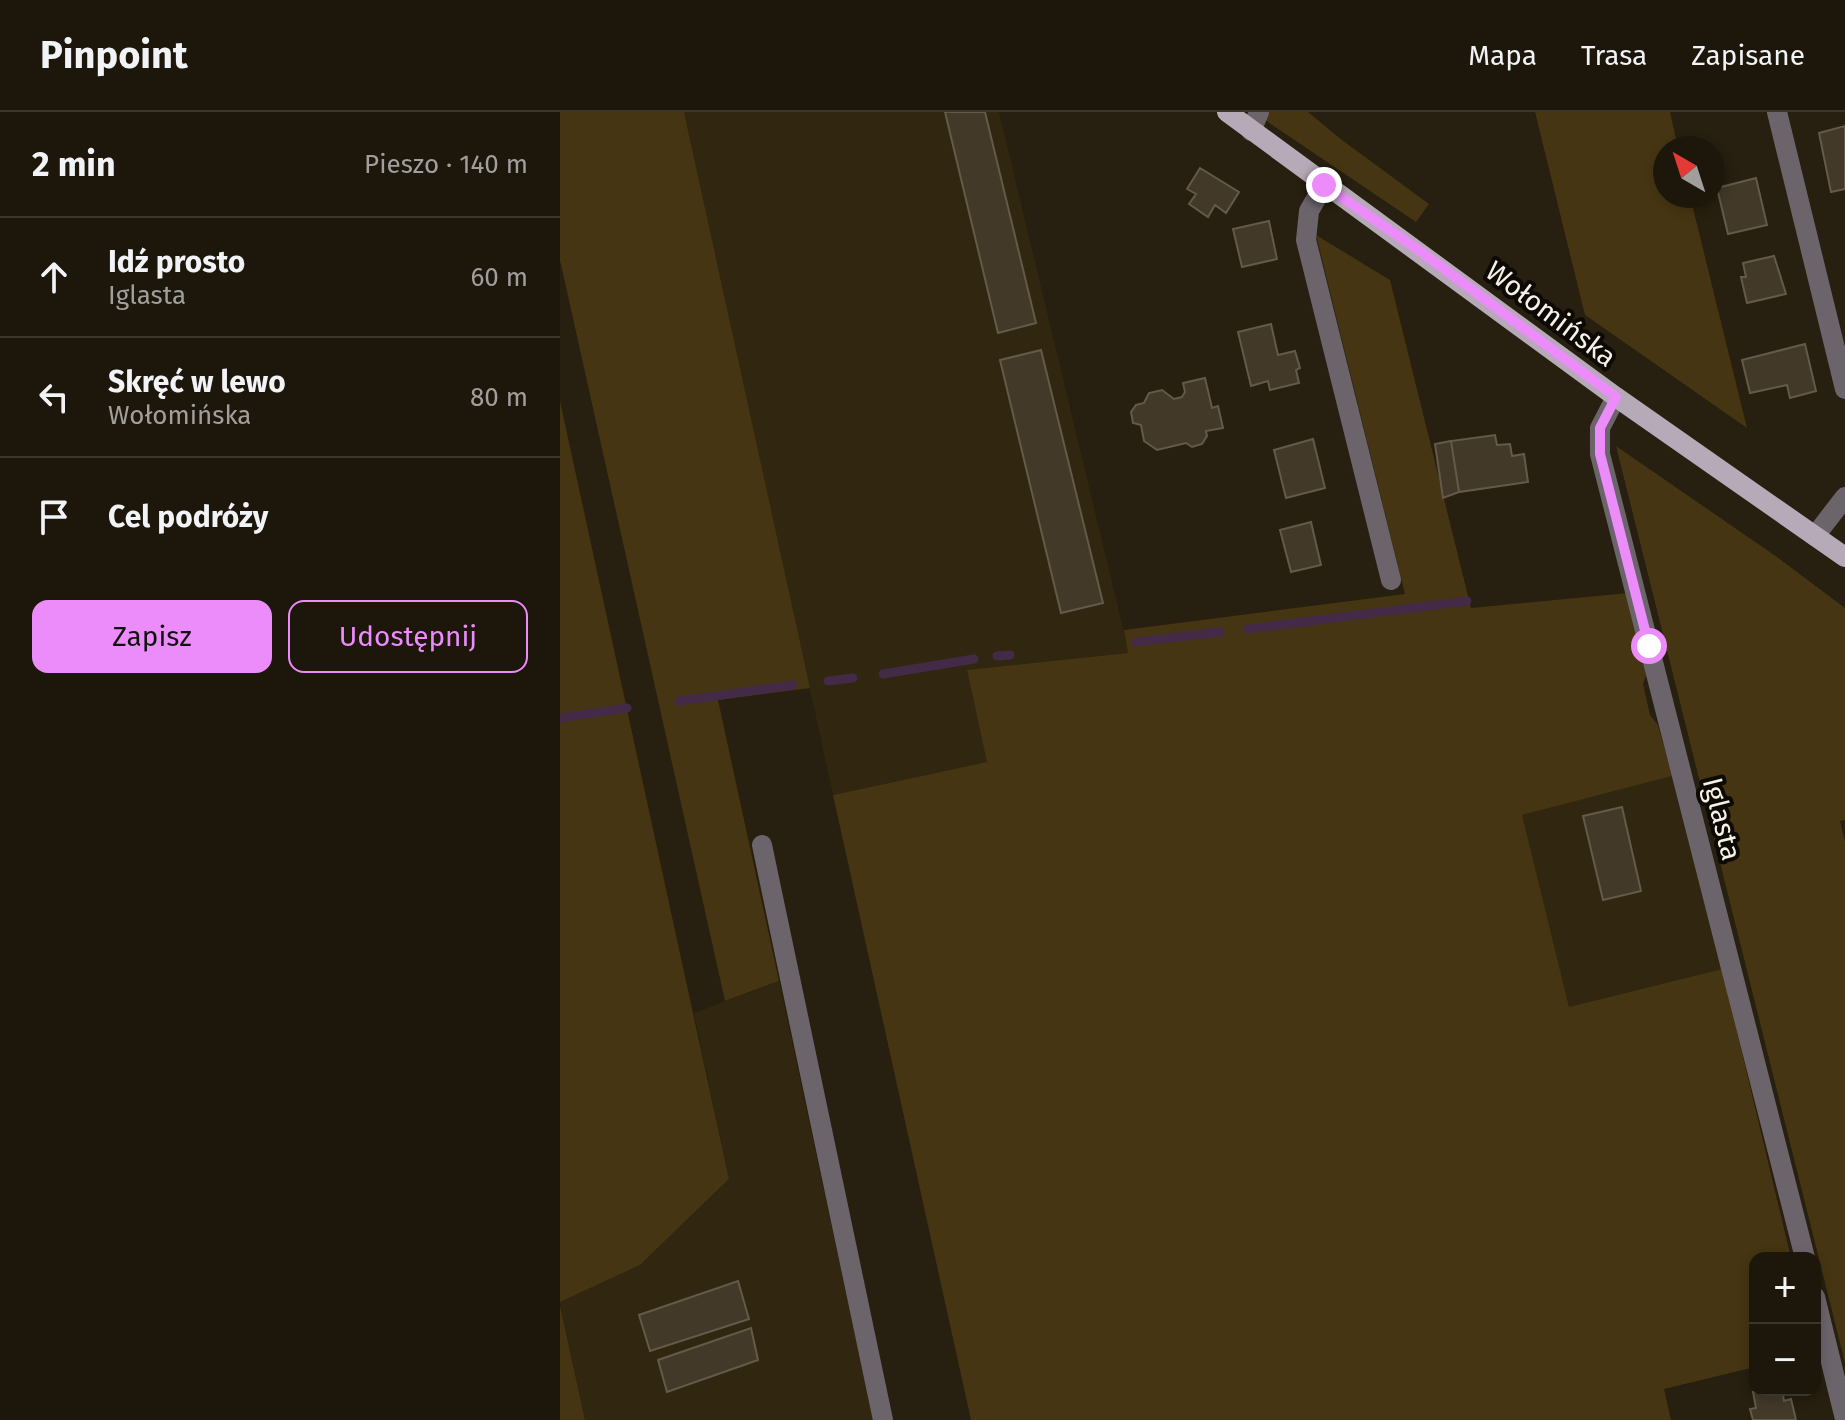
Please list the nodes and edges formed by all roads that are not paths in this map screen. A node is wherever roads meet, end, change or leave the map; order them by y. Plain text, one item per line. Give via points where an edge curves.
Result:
1 (1227, 112) edge
2 (1777, 112) edge
3 (1255, 122) edge
4 (1324, 185) junction
5 (1845, 389) edge
6 (1616, 397) junction
7 (1845, 497) edge
8 (1815, 536) junction
9 (1845, 557) edge
10 (1391, 580) dead end
11 (762, 845) dead end
12 (1803, 1252) edge
13 (1821, 1321) edge
14 (1845, 1419) edge
15 (883, 1420) edge

1 - 3 main road, Wołomińska
2 - 5 street
3 - 4 main road, Wołomińska
4 - 6 main road, Wołomińska
4 - 10 street via 1309,211 1306,240
6 - 8 main road, Wołomińska
6 - 12 street, Iglasta via 1600,428 1600,454
7 - 8 street
8 - 9 main road, Wołomińska
11 - 15 street
13 - 14 street

